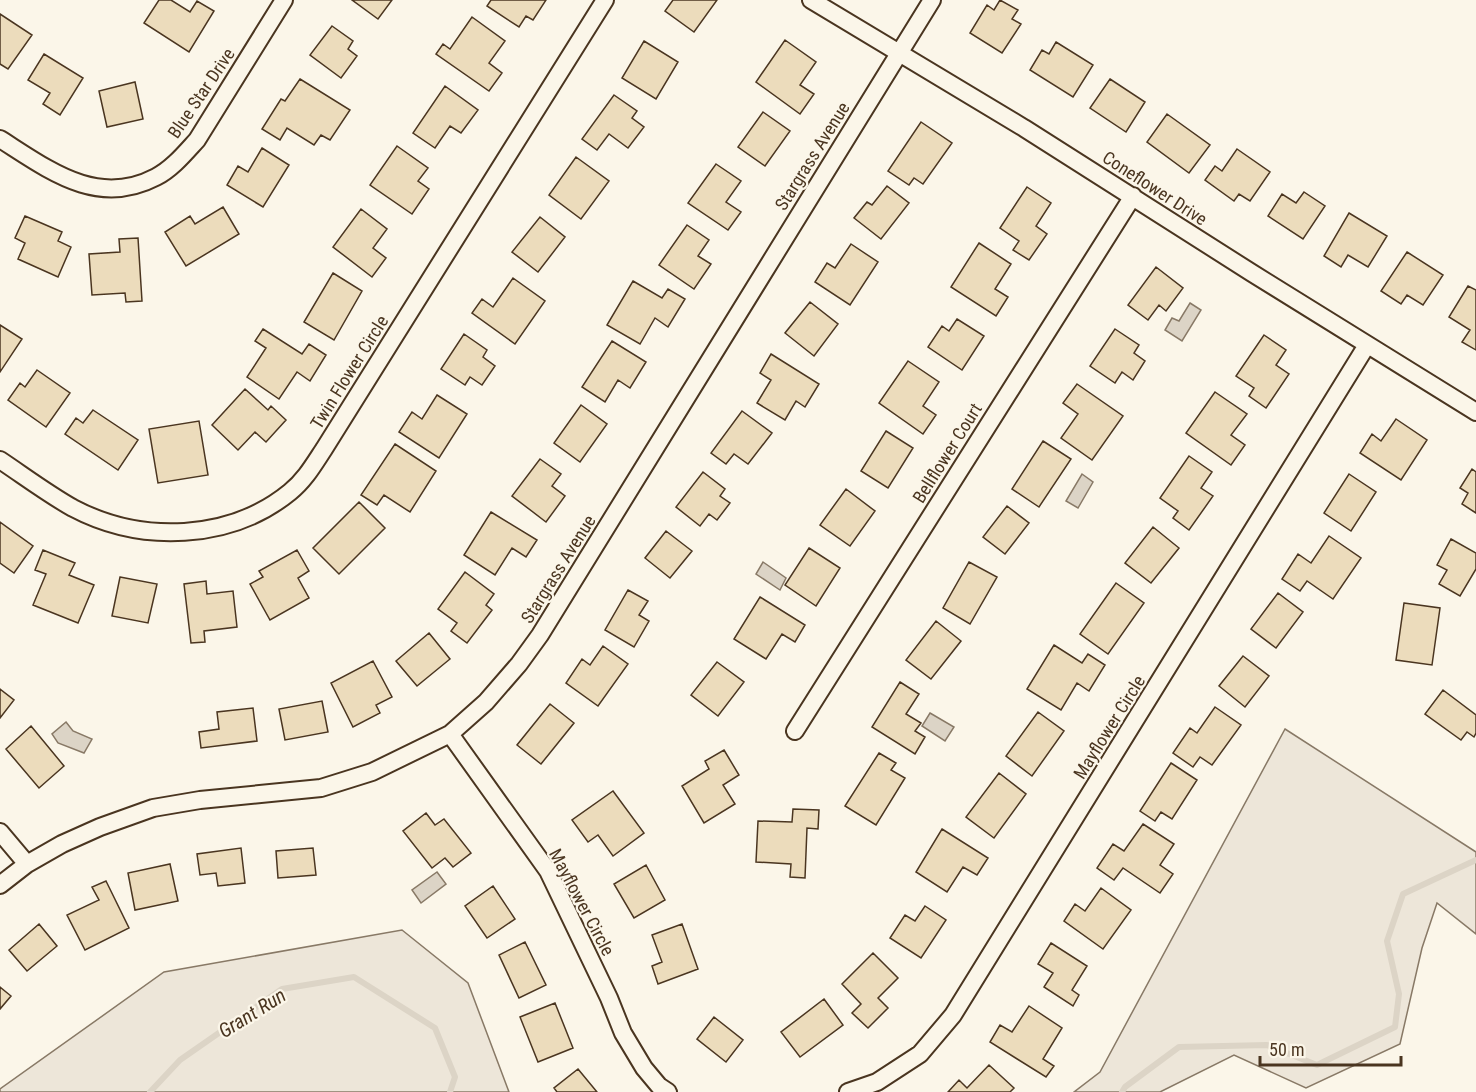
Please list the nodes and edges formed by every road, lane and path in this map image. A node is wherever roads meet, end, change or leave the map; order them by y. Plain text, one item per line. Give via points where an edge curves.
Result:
1 (284, 0) edge
2 (605, 0) edge
3 (811, 0) edge
4 (932, 0) edge
5 (898, 53) junction
6 (0, 139) edge
7 (1133, 196) junction
8 (1367, 345) junction
9 (1476, 412) edge
10 (0, 460) edge
11 (795, 731) dead end
12 (450, 734) junction
13 (0, 832) edge
14 (27, 864) junction
15 (0, 885) edge
16 (668, 1092) edge
17 (848, 1092) edge

1 - 6 street, Blue Star Drive via 197,140 157,177 130,187 78,184
2 - 10 street, Twin Flower Circle via 324,449 291,491 267,508 216,528 163,533 105,521 73,508
3 - 5 street, Coneflower Drive
4 - 5 street, Stargrass Avenue
5 - 7 street, Coneflower Drive
5 - 12 street, Stargrass Avenue via 540,635 486,702
7 - 8 street, Coneflower Drive
7 - 11 street, Bellflower Court
8 - 9 street, Coneflower Drive
8 - 17 street, Mayflower Circle via 953,1016 920,1054 877,1082
12 - 14 street, Stargrass Avenue via 372,772 321,788 153,808 100,827
12 - 16 street, Mayflower Circle via 548,872 623,1032 644,1068
13 - 14 street
14 - 15 street, Stargrass Avenue

